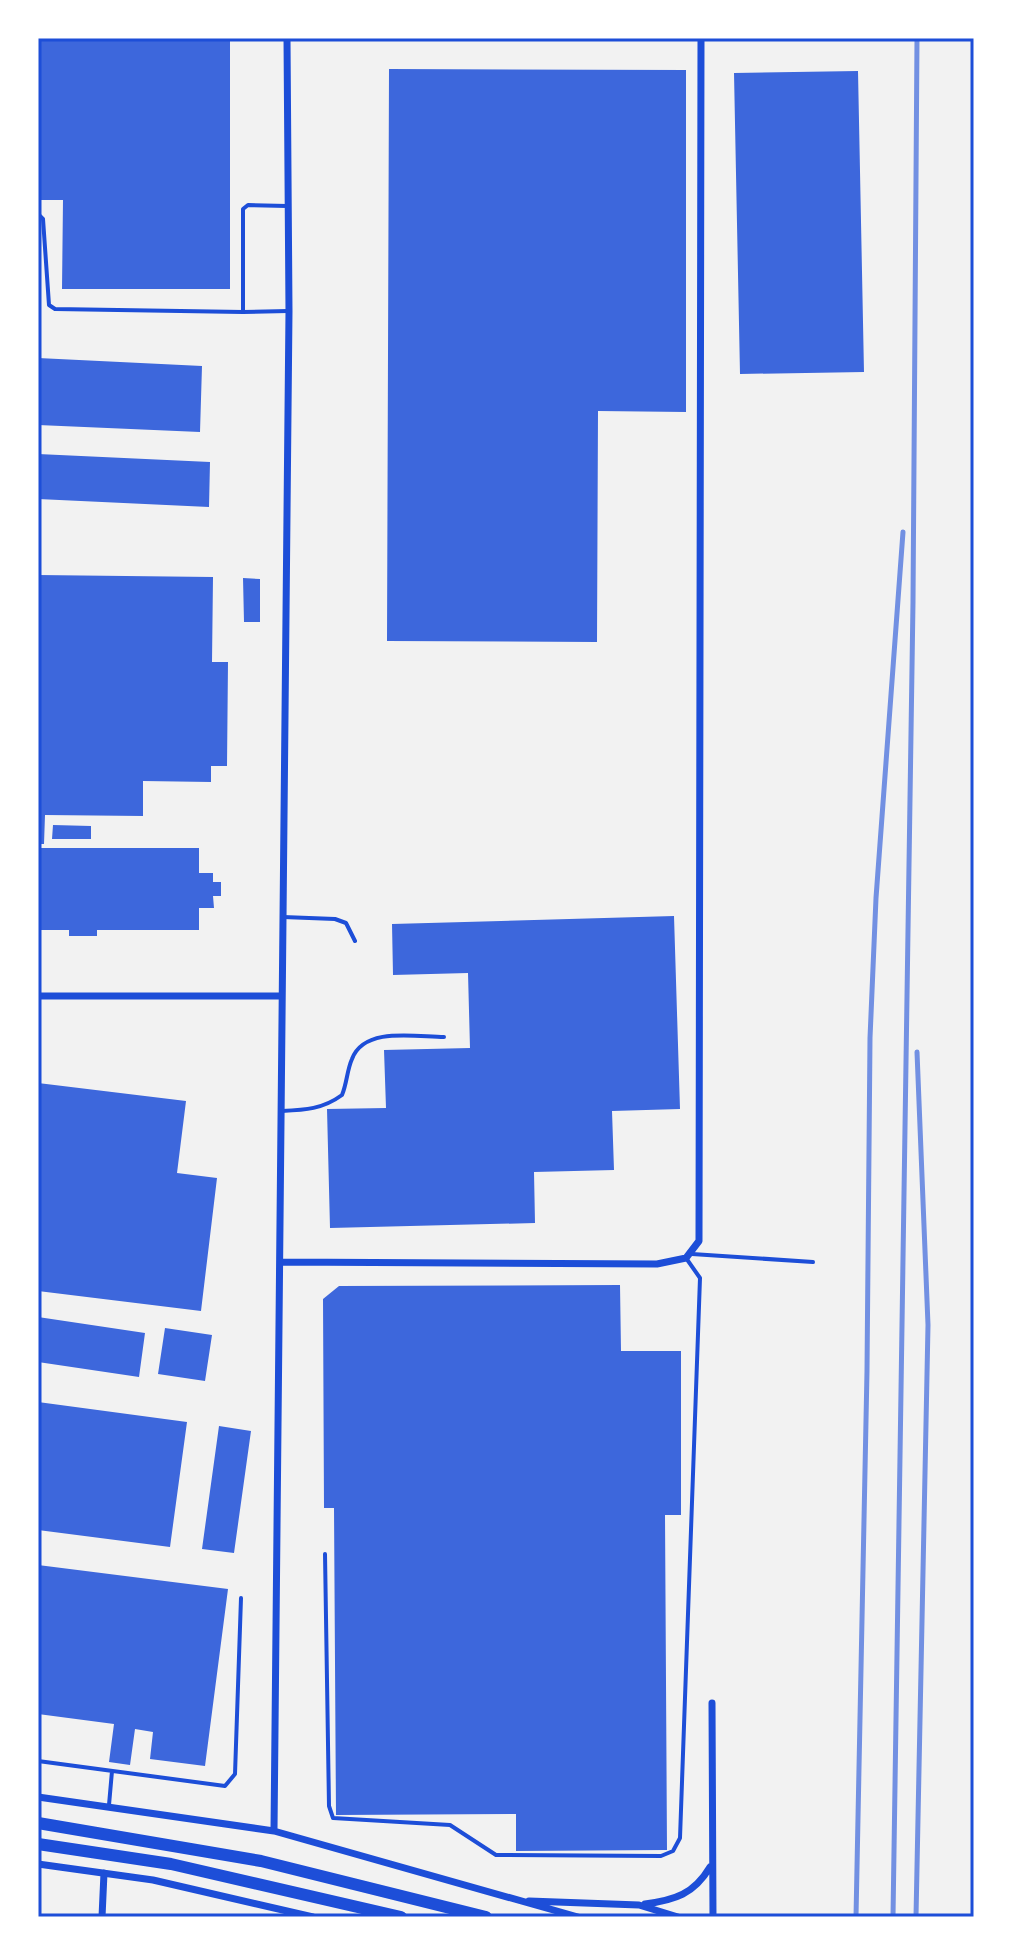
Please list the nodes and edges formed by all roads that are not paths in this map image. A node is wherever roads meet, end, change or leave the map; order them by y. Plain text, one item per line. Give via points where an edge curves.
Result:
1 (287, 38) edge
2 (701, 38) edge
3 (287, 206) junction
4 (38, 214) edge
5 (38, 286) edge
6 (48, 286) junction
7 (289, 311) junction
8 (243, 312) junction
9 (283, 917) junction
10 (355, 941) dead end
11 (38, 996) edge
12 (282, 996) junction
13 (444, 1037) dead end
14 (282, 1111) junction
15 (689, 1256) junction
16 (281, 1262) junction
17 (813, 1262) dead end
18 (325, 1554) dead end
19 (241, 1598) dead end
20 (712, 1703) dead end
21 (38, 1761) edge
22 (112, 1771) junction
23 (38, 1797) edge
24 (109, 1805) junction
25 (38, 1823) edge
26 (274, 1831) junction
27 (38, 1844) edge
28 (38, 1864) edge
29 (712, 1864) junction
30 (104, 1873) junction
31 (511, 1900) junction
32 (639, 1905) junction
33 (102, 1917) edge
34 (313, 1917) edge
35 (401, 1917) edge
36 (486, 1917) edge
37 (578, 1917) edge
38 (678, 1917) edge
39 (713, 1917) edge

1 - 3 street
2 - 15 street via 701,1210 699,1241
3 - 7 street
3 - 8 lane via 243,209
4 - 6 lane via 43,219
5 - 6 lane
6 - 8 lane via 49,305 55,309
7 - 8 lane
7 - 9 street
9 - 10 lane via 335,919 346,923
9 - 12 street
11 - 12 street
12 - 14 street
13 - 14 lane via 386,1036 368,1041 356,1049 342,1095 329,1105
14 - 16 street
15 - 16 street via 657,1264
15 - 17 lane
15 - 18 lane via 700,1278 680,1838 673,1851 661,1856 496,1855 450,1825 333,1818
16 - 26 street
19 - 22 lane via 231,1781 225,1786
20 - 29 street
21 - 22 lane
22 - 24 lane
23 - 24 street
24 - 26 street
25 - 36 main road via 261,1861
26 - 31 street
27 - 35 main road via 171,1864
28 - 30 street
29 - 32 street via 693,1890 677,1899
29 - 39 street
30 - 33 street
30 - 34 street
31 - 32 street
31 - 37 street
32 - 38 street

